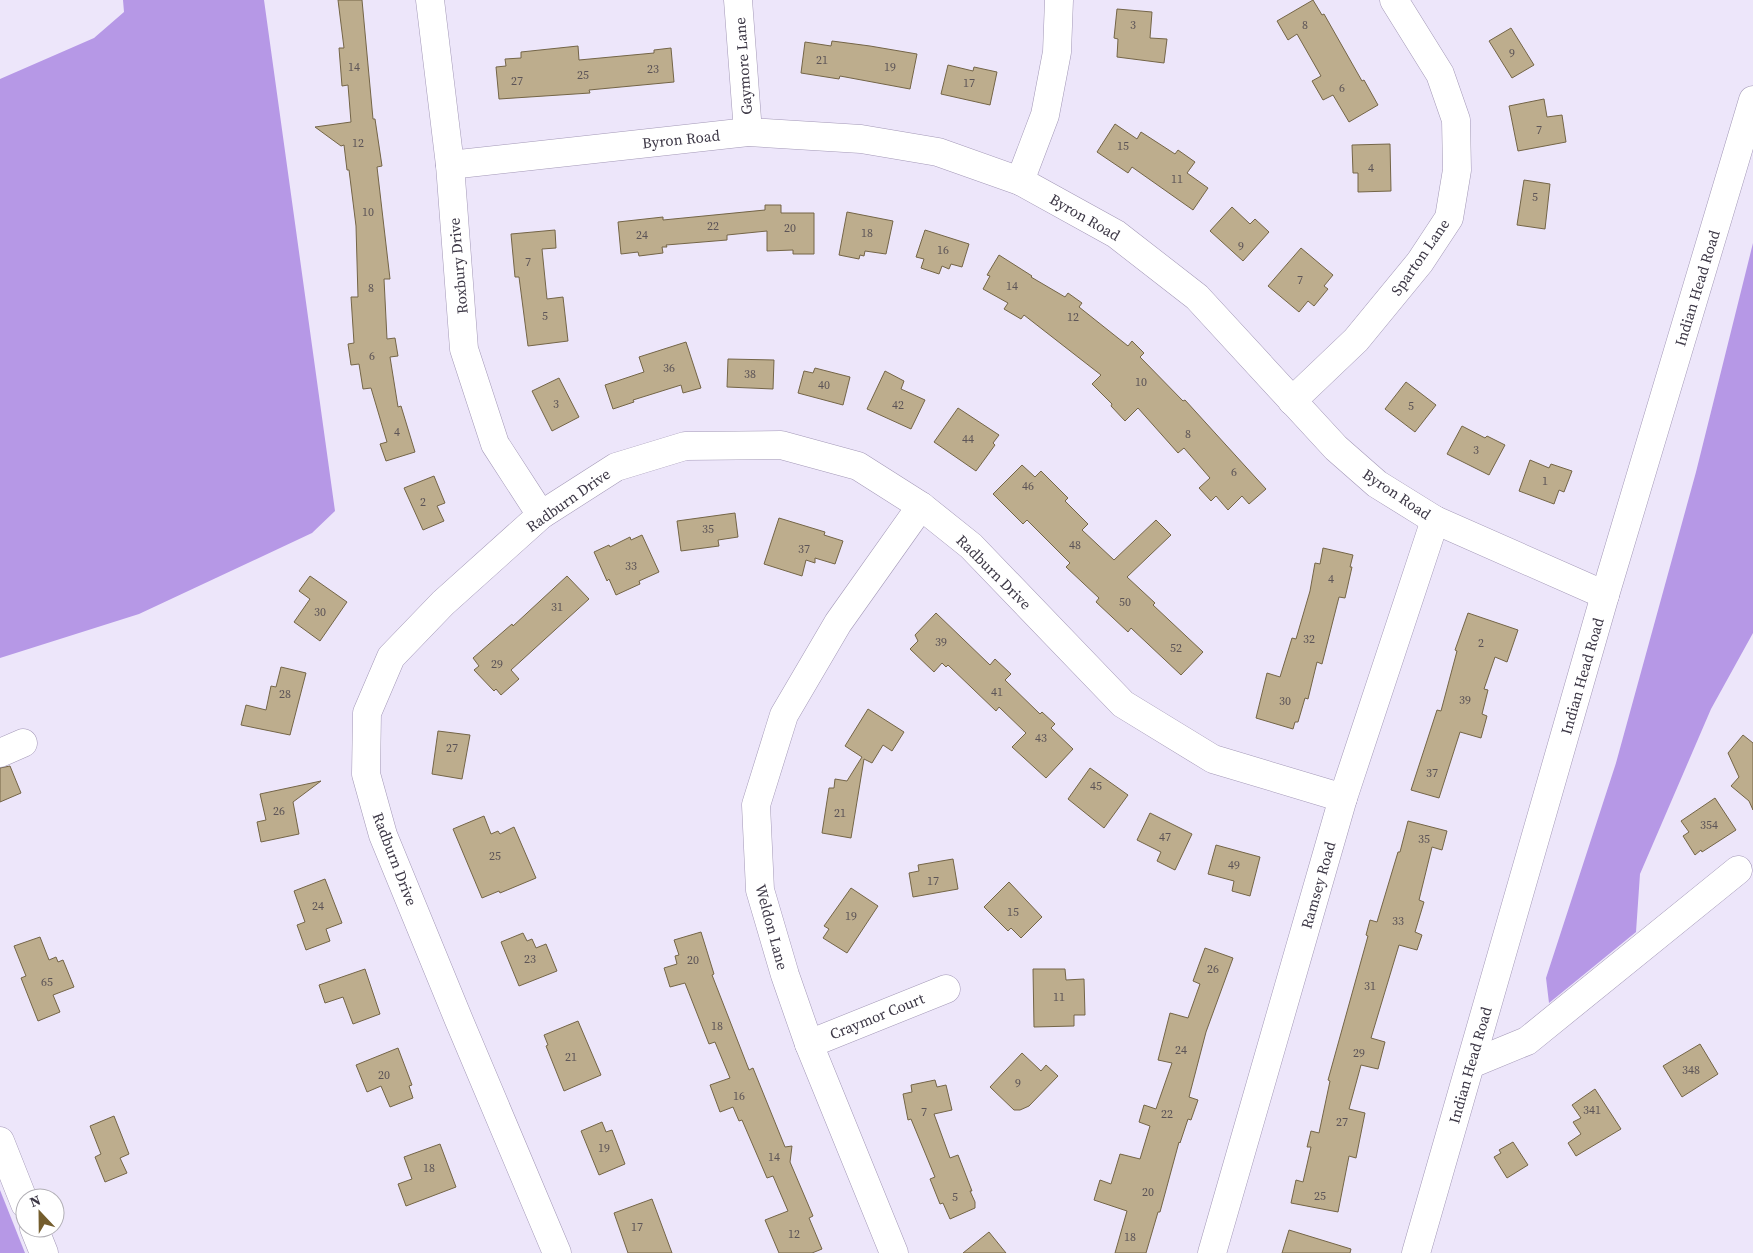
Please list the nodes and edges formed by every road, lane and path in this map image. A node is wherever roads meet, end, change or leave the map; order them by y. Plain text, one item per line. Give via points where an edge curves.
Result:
1 (430, 0) edge
2 (738, 0) edge
3 (1059, 0) edge
4 (1394, 0) edge
5 (1753, 100) edge
6 (748, 132) junction
7 (450, 165) junction
8 (1020, 181) junction
9 (1292, 401) junction
10 (921, 506) junction
11 (542, 514) junction
12 (1435, 520) junction
13 (1605, 595) junction
14 (1344, 798) junction
15 (1738, 870) dead end
16 (946, 989) dead end
17 (808, 1044) junction
18 (1471, 1064) junction
19 (0, 1141) edge
20 (19, 1188) edge
21 (38, 1238) edge
22 (44, 1253) edge
23 (557, 1253) edge
24 (894, 1253) edge
25 (1212, 1253) edge
26 (1416, 1253) edge

1 - 7 street, Roxbury Drive
2 - 6 street, Gaymore Lane
3 - 8 street via 1057,52 1044,115
4 - 9 street, Sparton Lane via 1440,74 1456,120 1457,170 1449,218 1420,262 1356,340
5 - 13 street, Indian Head Road
6 - 7 street, Byron Road
6 - 8 street, Byron Road via 861,139 929,150
7 - 11 street, Roxbury Drive via 464,349 495,444
8 - 9 street, Byron Road via 1116,234 1197,297
9 - 12 street, Byron Road via 1336,448 1377,484
10 - 11 street, Radburn Drive via 858,466 781,445 685,446 616,467
10 - 14 street, Radburn Drive via 971,546 1123,704 1213,759
10 - 17 street, Weldon Lane via 838,623 784,714 756,804 760,890
11 - 23 street, Radburn Drive via 443,603 390,657 367,713 366,774 383,834
12 - 13 street, Byron Road
12 - 14 street, Ramsey Road
13 - 18 street, Indian Head Road
14 - 25 street, Ramsey Road
15 - 18 street via 1527,1041
16 - 17 street, Craymor Court
17 - 24 street, Weldon Lane
18 - 26 street, Indian Head Road
19 - 20 street
21 - 22 street

